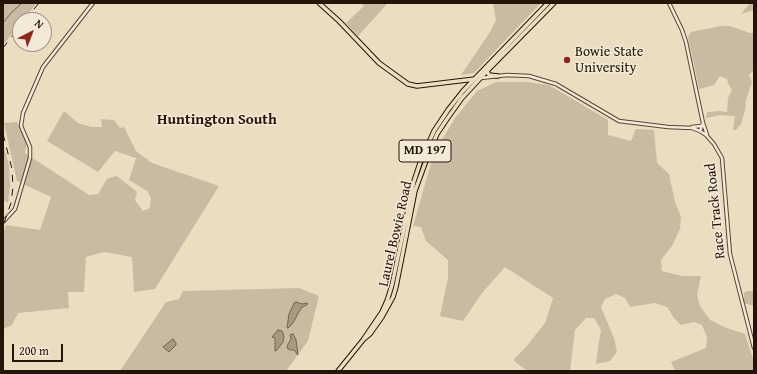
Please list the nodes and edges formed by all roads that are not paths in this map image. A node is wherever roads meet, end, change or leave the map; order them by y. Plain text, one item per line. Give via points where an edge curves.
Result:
1 (93, 3) edge
2 (319, 3) edge
3 (548, 3) edge
4 (554, 3) edge
5 (669, 3) edge
6 (487, 70) junction
7 (498, 76) junction
8 (480, 78) junction
9 (474, 79) junction
10 (462, 80) junction
11 (467, 86) junction
12 (703, 123) junction
13 (687, 128) junction
14 (700, 131) junction
15 (708, 138) junction
16 (3, 222) edge
17 (363, 340) junction
18 (754, 348) edge
19 (338, 371) edge

1 - 16 street via 43,67 23,113 21,126 30,147 30,158 15,209
2 - 10 main road, Race Track Road via 379,63 404,81 414,86
3 - 9 main road, Laurel Bowie Road / MD 197
4 - 6 main road, Laurel Bowie Road / MD 197
5 - 12 street via 685,37
6 - 7 main road via 488,75
6 - 8 main road, Laurel Bowie Road / MD 197
7 - 8 street, Race Track Road
7 - 13 street, Race Track Road via 529,76 550,82 622,122
8 - 9 main road, Race Track Road
8 - 17 main road, Laurel Bowie Road / MD 197 via 451,112 431,148 415,191 393,297 378,324
9 - 10 main road, Race Track Road
9 - 11 main road, Laurel Bowie Road / MD 197
10 - 11 main road
11 - 17 main road, Laurel Bowie Road / MD 197 via 440,121 421,160 411,192 391,290 382,312
12 - 13 street via 701,126
12 - 14 street
12 - 15 street
13 - 14 street, Race Track Road
14 - 15 street, Race Track Road
15 - 18 street, Race Track Road via 722,158 730,254
17 - 19 main road, Laurel Bowie Road / MD 197

